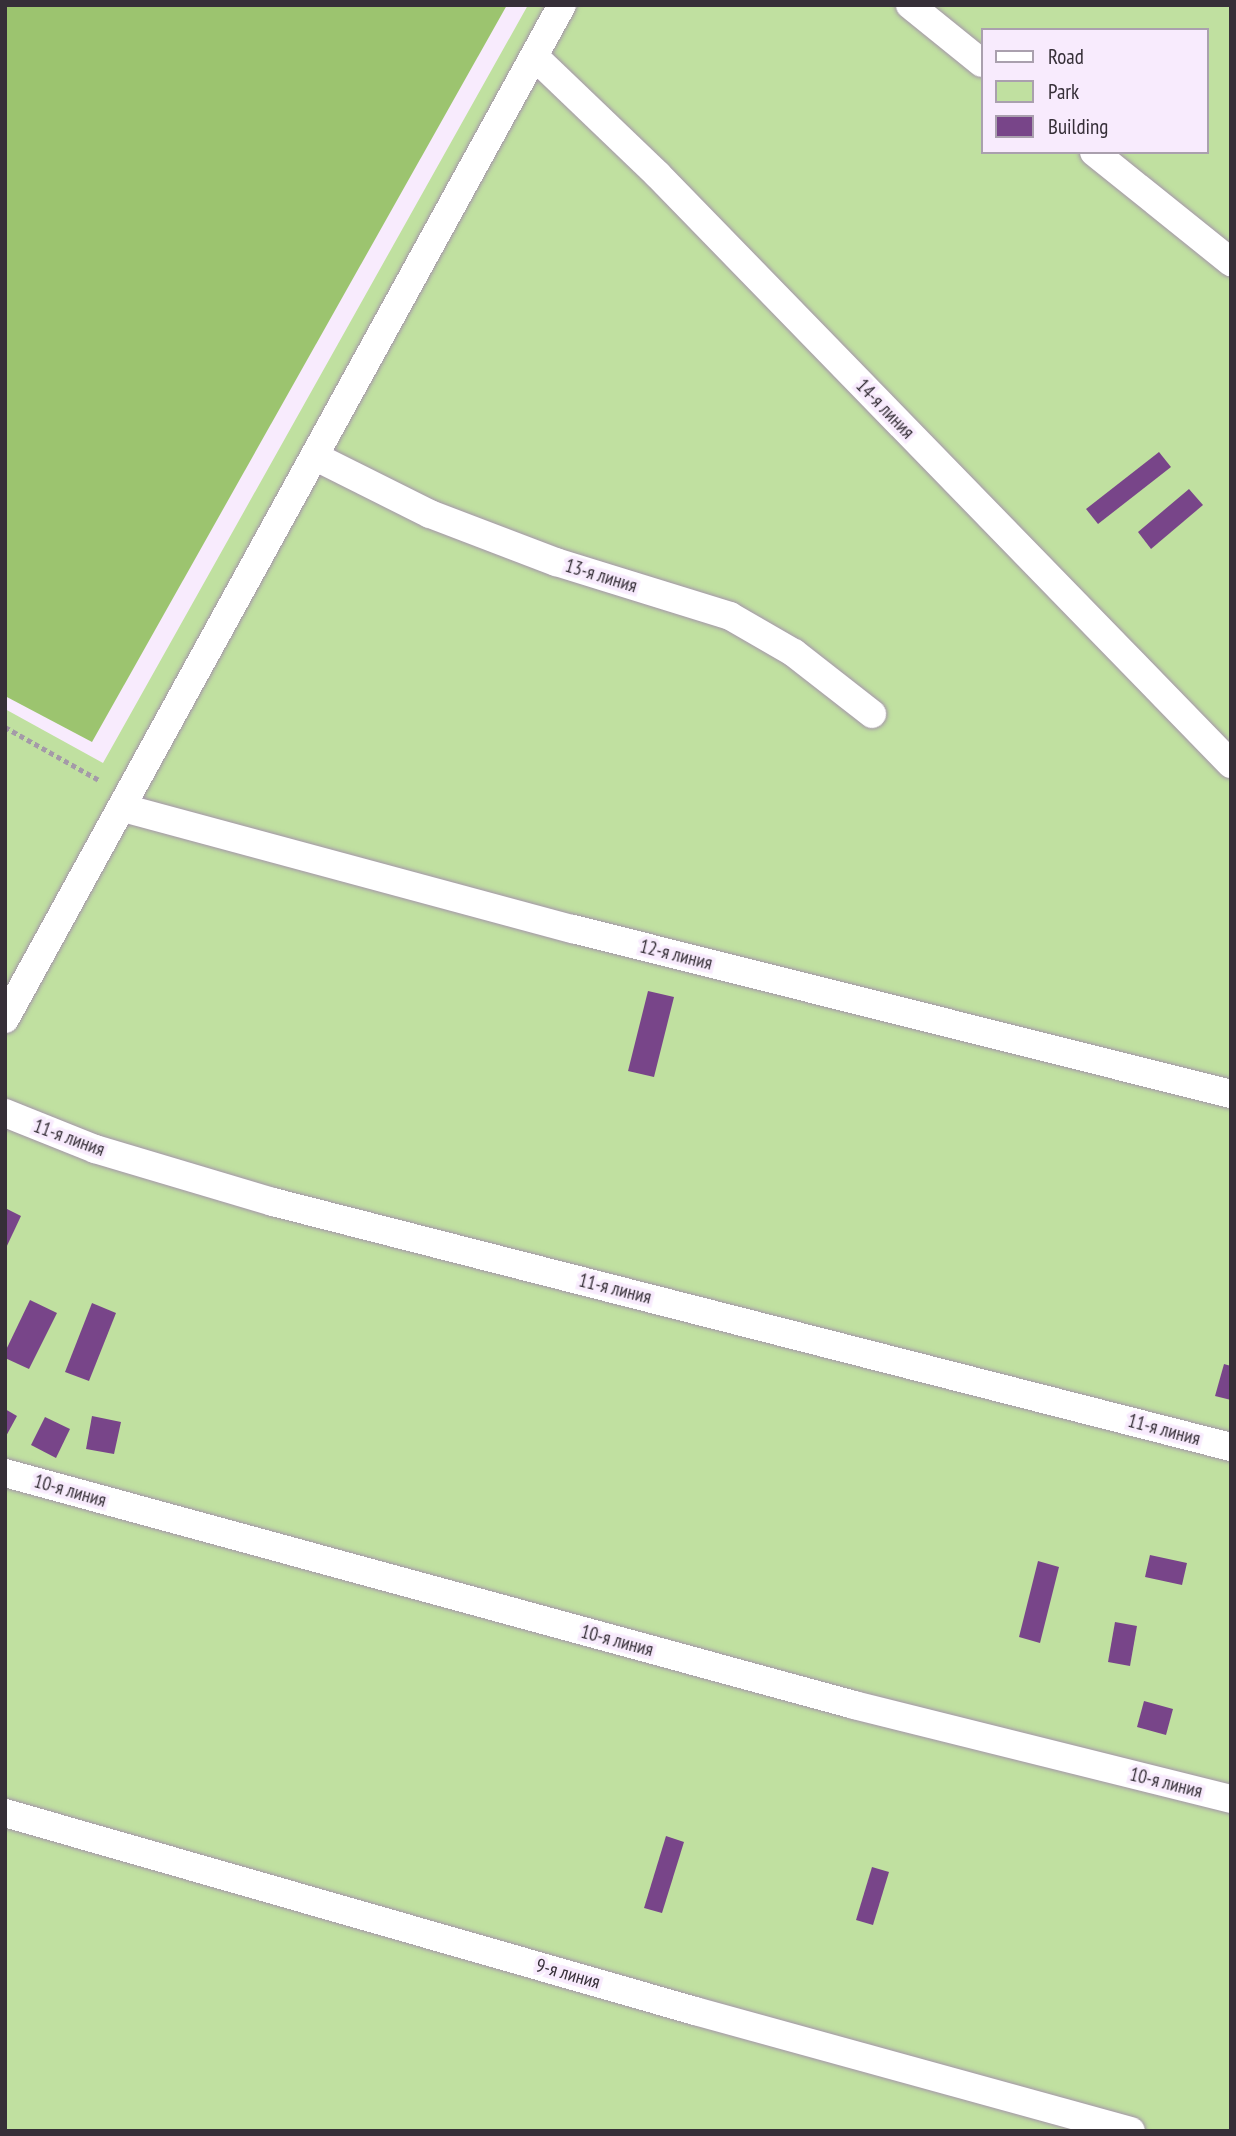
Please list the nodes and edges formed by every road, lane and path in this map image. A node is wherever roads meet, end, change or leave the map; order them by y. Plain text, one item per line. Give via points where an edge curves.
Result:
1 (562, 5) edge
2 (910, 5) edge
3 (535, 57) junction
4 (981, 62) edge
5 (1096, 154) edge
6 (1231, 262) edge
7 (316, 457) junction
8 (872, 713) dead end
9 (5, 727) edge
10 (1231, 764) edge
11 (127, 802) junction
12 (5, 1019) edge
13 (1231, 1094) edge
14 (5, 1113) edge
15 (1231, 1447) edge
16 (5, 1473) edge
17 (1231, 1799) edge
18 (5, 1812) edge
19 (1131, 2131) edge

1 - 3 street
2 - 4 street
3 - 7 street
3 - 10 street, 14-я линия via 657,174
5 - 6 street
7 - 8 street, 13-я линия via 430,513 556,562 730,615 794,653
7 - 11 street
9 - 11 path
11 - 12 street
11 - 13 street, 12-я линия via 573,929
14 - 15 street, 11-я линия via 95,1149 273,1202
16 - 17 street, 10-я линия via 827,1698
18 - 19 street, 9-я линия via 708,2015

